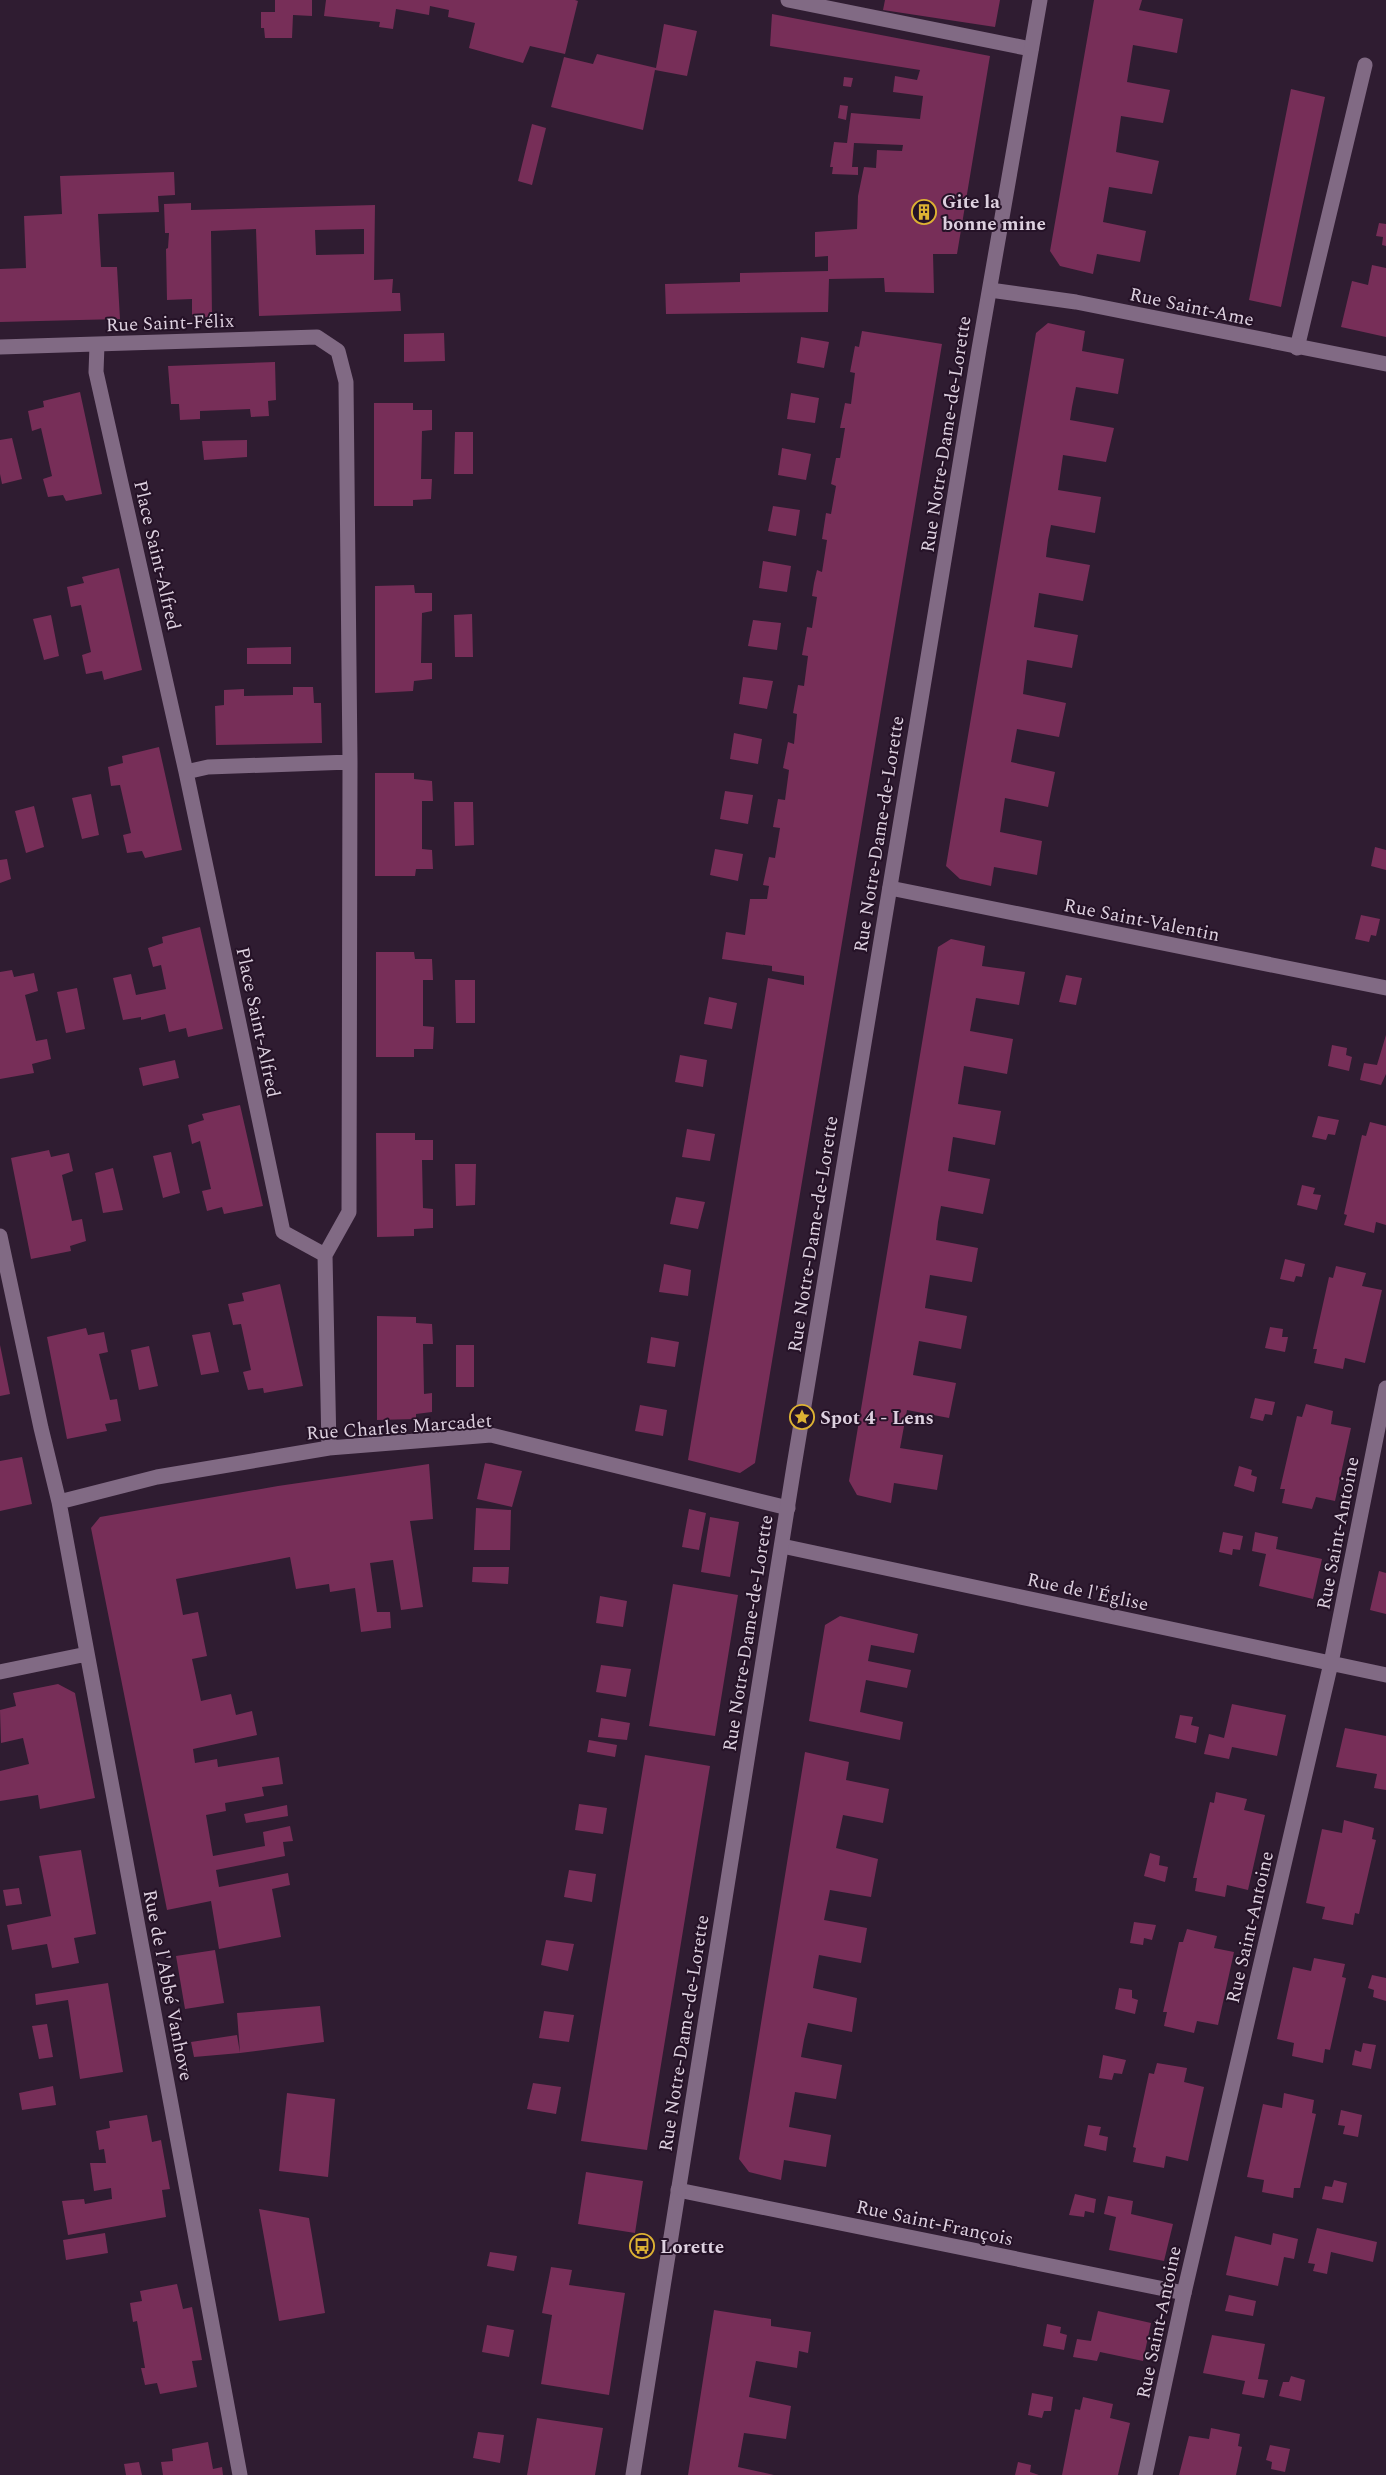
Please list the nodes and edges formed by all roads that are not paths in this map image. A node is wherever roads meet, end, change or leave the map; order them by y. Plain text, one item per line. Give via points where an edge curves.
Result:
1 (788, 0) edge
2 (1040, 0) edge
3 (1030, 49) junction
4 (1365, 65) dead end
5 (990, 290) junction
6 (97, 345) junction
7 (0, 347) edge
8 (1297, 348) junction
9 (1386, 364) edge
10 (350, 762) junction
11 (186, 772) junction
12 (890, 888) junction
13 (1386, 988) edge
14 (0, 1236) edge
15 (325, 1255) junction
16 (3, 1266) edge
17 (1386, 1388) edge
18 (329, 1448) junction
19 (60, 1502) junction
20 (788, 1508) junction
21 (782, 1546) junction
22 (87, 1654) junction
23 (1331, 1663) junction
24 (0, 1672) edge
25 (1386, 1675) edge
26 (678, 2190) junction
27 (1184, 2293) junction
28 (240, 2475) edge
29 (633, 2475) edge
30 (1145, 2475) edge

1 - 3 street
2 - 3 street, Rue Notre-Dame-de-Lorette
3 - 5 street, Rue Notre-Dame-de-Lorette
4 - 8 street
5 - 8 street, Rue Saint-Ame via 1076,302
5 - 12 street, Rue Notre-Dame-de-Lorette
6 - 7 street, Rue Saint-Félix
6 - 10 street, Rue Saint-Félix via 317,337 338,351 346,382
6 - 11 street, Place Saint-Alfred via 96,372
8 - 9 street, Rue Saint-Ame
10 - 11 street via 208,767
10 - 15 street via 349,1212
11 - 15 street, Place Saint-Alfred via 283,1232
12 - 13 street, Rue Saint-Valentin
12 - 20 street, Rue Notre-Dame-de-Lorette
14 - 16 street, Rue de l'Abbé Vanhove
15 - 18 street
16 - 19 street, Rue de l'Abbé Vanhove
17 - 23 street, Rue Saint-Antoine
18 - 19 street, Rue Charles Marcadet via 157,1477
18 - 20 street, Rue Charles Marcadet via 491,1435
19 - 22 street, Rue de l'Abbé Vanhove
20 - 21 street, Rue Notre-Dame-de-Lorette
21 - 23 street, Rue de l'Église
21 - 26 street, Rue Notre-Dame-de-Lorette
22 - 24 street
22 - 28 street, Rue de l'Abbé Vanhove
23 - 25 street, Rue de l'Église
23 - 27 street, Rue Saint-Antoine
26 - 27 street, Rue Saint-François
26 - 29 street, Rue Notre-Dame-de-Lorette
27 - 30 street, Rue Saint-Antoine

